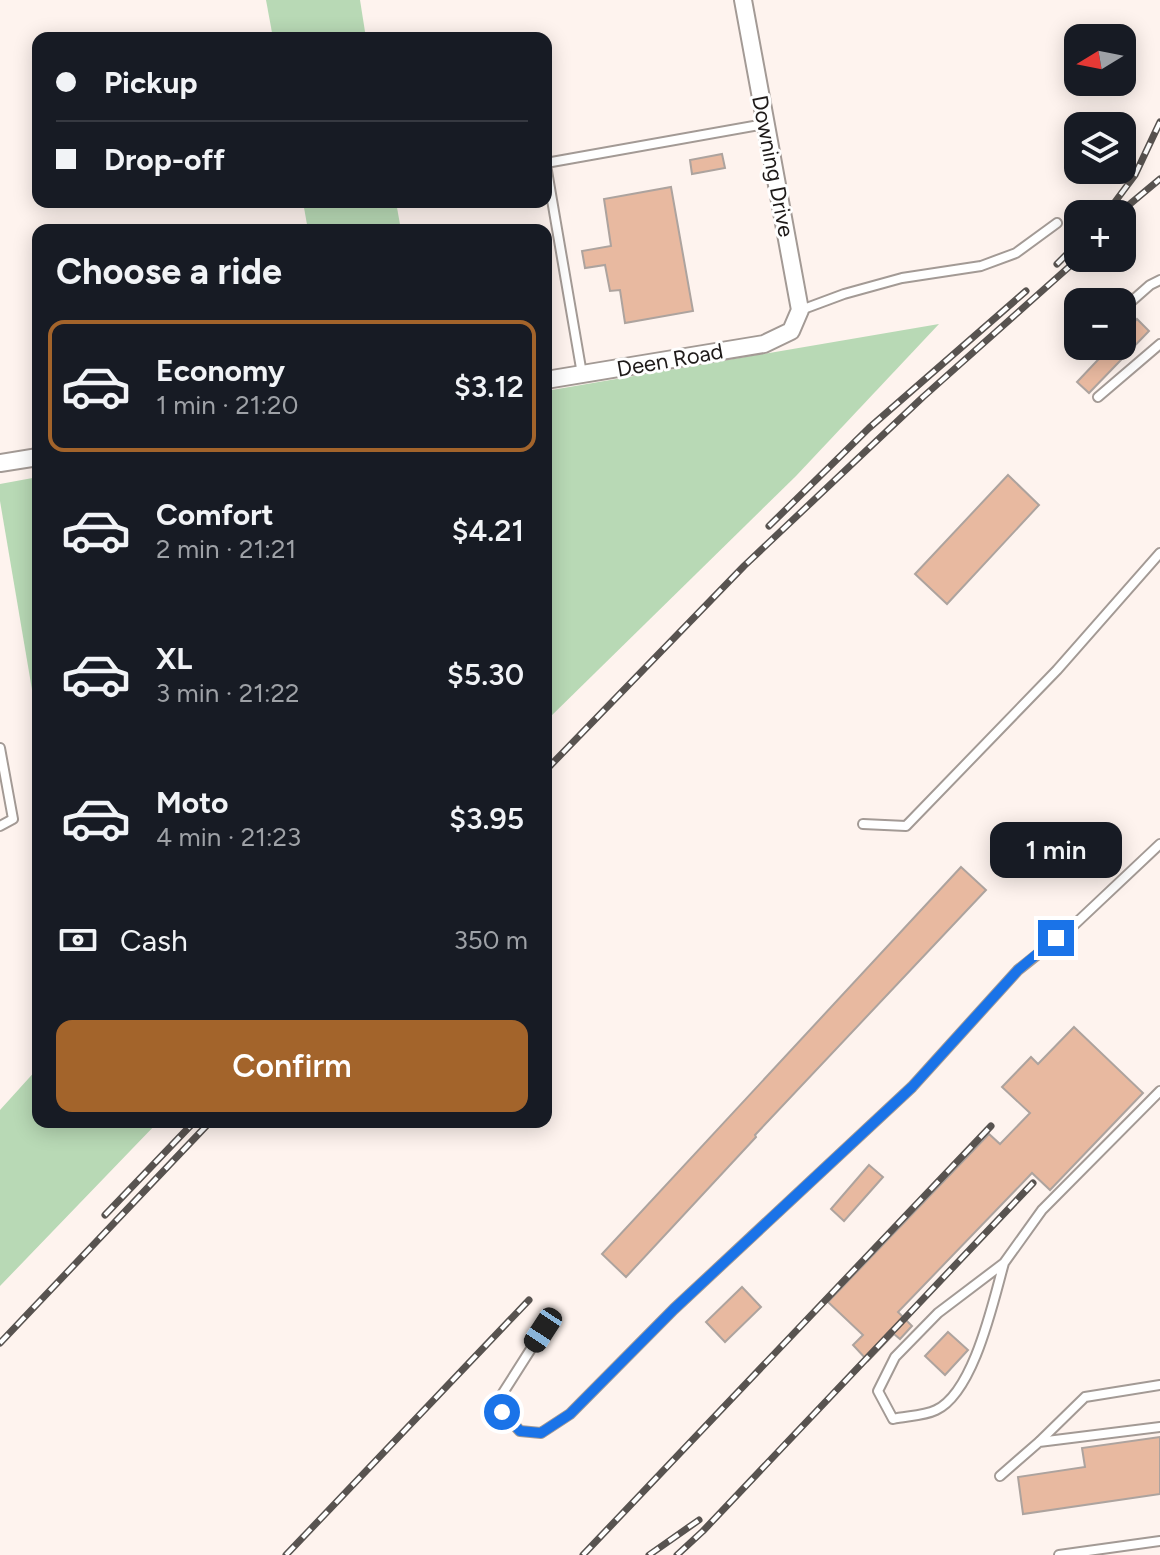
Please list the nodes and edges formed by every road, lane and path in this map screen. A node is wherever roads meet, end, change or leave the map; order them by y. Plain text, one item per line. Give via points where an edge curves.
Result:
1 (743, 0) edge
2 (765, 124) junction
3 (552, 163) edge
4 (552, 199) edge
5 (1057, 223) dead end
6 (1160, 280) edge
7 (1136, 297) edge
8 (800, 310) junction
9 (1160, 344) edge
10 (582, 375) junction
11 (552, 379) edge
12 (1098, 397) dead end
13 (32, 458) edge
14 (0, 463) edge
15 (1160, 553) edge
16 (0, 748) edge
17 (863, 824) dead end
18 (0, 826) edge
19 (1160, 844) edge
20 (1160, 1091) edge
21 (1004, 1263) junction
22 (543, 1330) dead end
23 (1160, 1385) edge
24 (1160, 1427) edge
25 (1039, 1442) junction
26 (1000, 1476) dead end
27 (1160, 1541) edge
28 (1059, 1555) edge

1 - 2 street, Downing Drive
2 - 3 lane
2 - 8 street, Downing Drive
4 - 10 lane
5 - 8 lane via 1016,253 981,266 902,278
6 - 7 lane
8 - 10 street, Deen Road via 791,331 764,344
9 - 12 lane
10 - 11 street, Deen Road
13 - 14 street
15 - 17 lane via 1057,670 906,826
16 - 18 lane via 13,819
19 - 22 lane via 1018,970 912,1087 674,1309 570,1414 541,1433 520,1431 502,1412 501,1396
20 - 21 lane via 1042,1210
21 - 21 lane via 982,1340 962,1386 937,1410 893,1419 878,1391 895,1357 938,1313
23 - 25 lane via 1085,1397
24 - 25 lane
25 - 26 lane
27 - 28 lane

